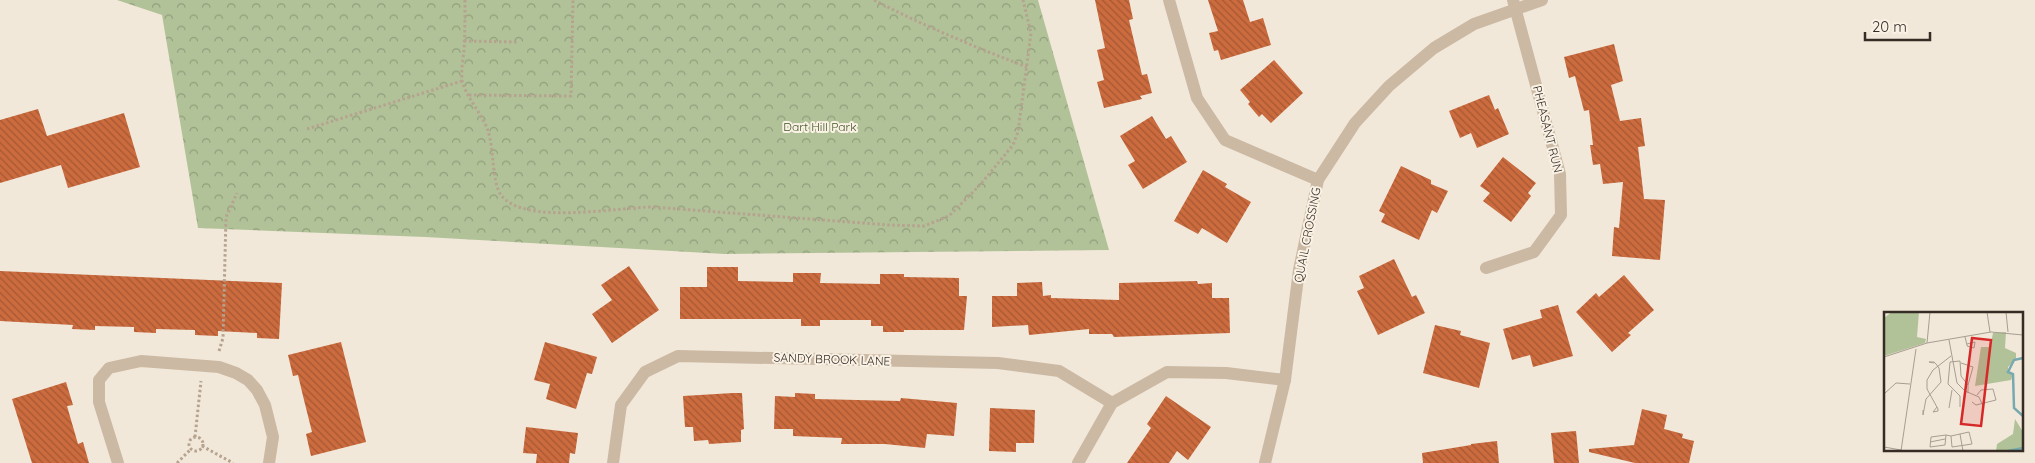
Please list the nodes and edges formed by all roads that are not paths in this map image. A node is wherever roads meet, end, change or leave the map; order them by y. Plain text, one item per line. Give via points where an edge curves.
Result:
1 (1169, 0) edge
2 (1542, 0) edge
3 (1515, 5) edge
4 (1318, 180) junction
5 (1486, 268) dead end
6 (1285, 380) junction
7 (1112, 403) junction
8 (118, 463) edge
9 (269, 463) edge
10 (613, 463) edge
11 (1078, 463) edge
12 (1265, 463) edge

1 - 4 street via 1197,98 1225,140
2 - 3 street, QUAIL CROSSING
3 - 4 street, QUAIL CROSSING via 1442,43 1397,79 1355,123
3 - 5 street, PHEASANT RUN via 1560,174 1561,215 1534,252
4 - 6 street, QUAIL CROSSING via 1298,270
6 - 7 street via 1226,373 1167,372
6 - 12 street, QUAIL CROSSING
7 - 10 street, SANDY BROOK LANE via 1059,371 998,363 678,356 645,372 621,405
7 - 11 street
8 - 9 street via 99,402 99,380 109,368 141,361 219,367 248,380 265,405 273,437

